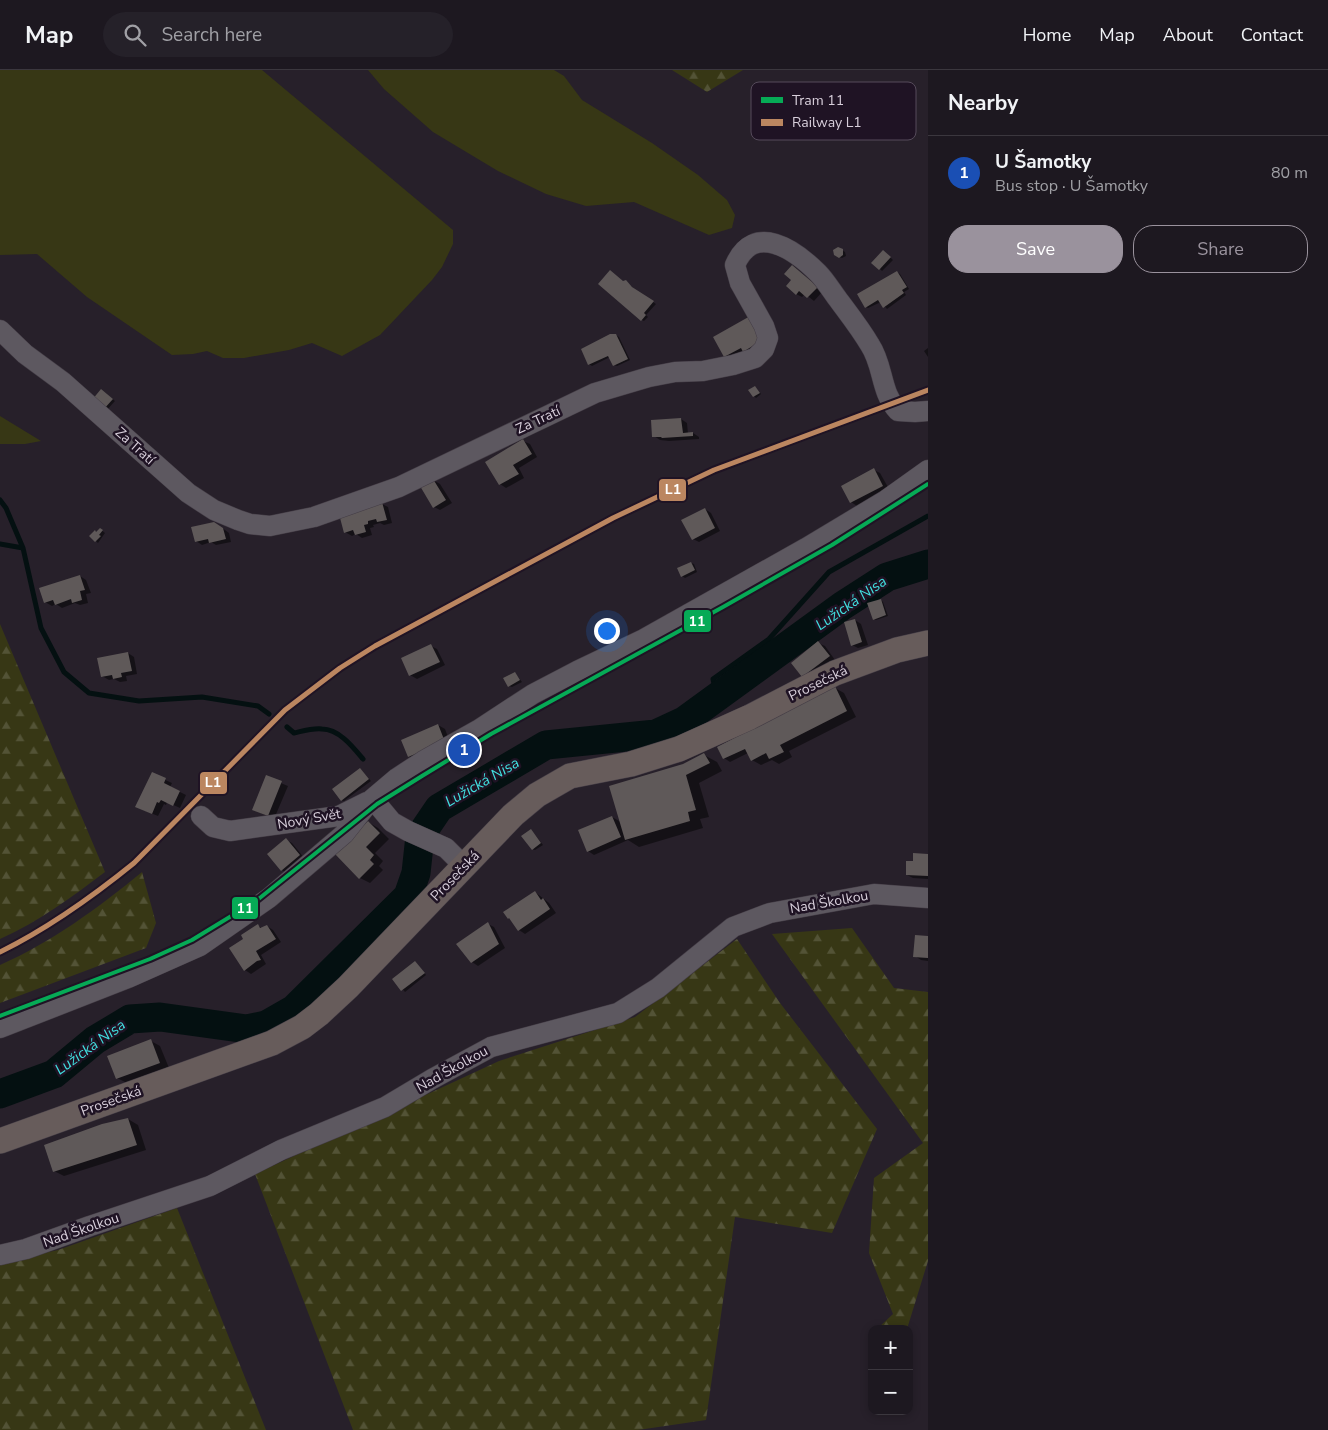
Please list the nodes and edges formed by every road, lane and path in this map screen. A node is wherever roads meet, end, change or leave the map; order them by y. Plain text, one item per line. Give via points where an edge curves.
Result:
1 (0, 330) edge
2 (928, 411) edge
3 (928, 470) edge
4 (928, 643) edge
5 (371, 800) junction
6 (201, 816) dead end
7 (464, 866) junction
8 (928, 898) edge
9 (0, 1028) edge
10 (0, 1141) edge
11 (0, 1255) edge

1 - 2 street, Za Tratí via 188,493 214,510 238,520 270,526 314,517 399,487 594,393 649,377 733,365 755,358 764,349 768,338 740,283 735,265 748,246 760,242 783,246 819,274 872,346 883,385 898,412
3 - 5 street via 886,500 806,548 644,639 533,694 397,778
4 - 7 main road, Prosečská via 897,650 835,673 750,718 678,749 631,764 570,776 537,795
5 - 6 street, Nový Svět via 339,816 230,831 213,827
5 - 7 street via 392,822 446,848
5 - 9 street via 344,834 269,898 200,946
7 - 10 main road, Prosečská via 348,987 302,1027 272,1042
8 - 11 street, Nad Školkou via 874,894 761,916 733,927 658,988 618,1013 491,1047 385,1107 281,1150 210,1186

